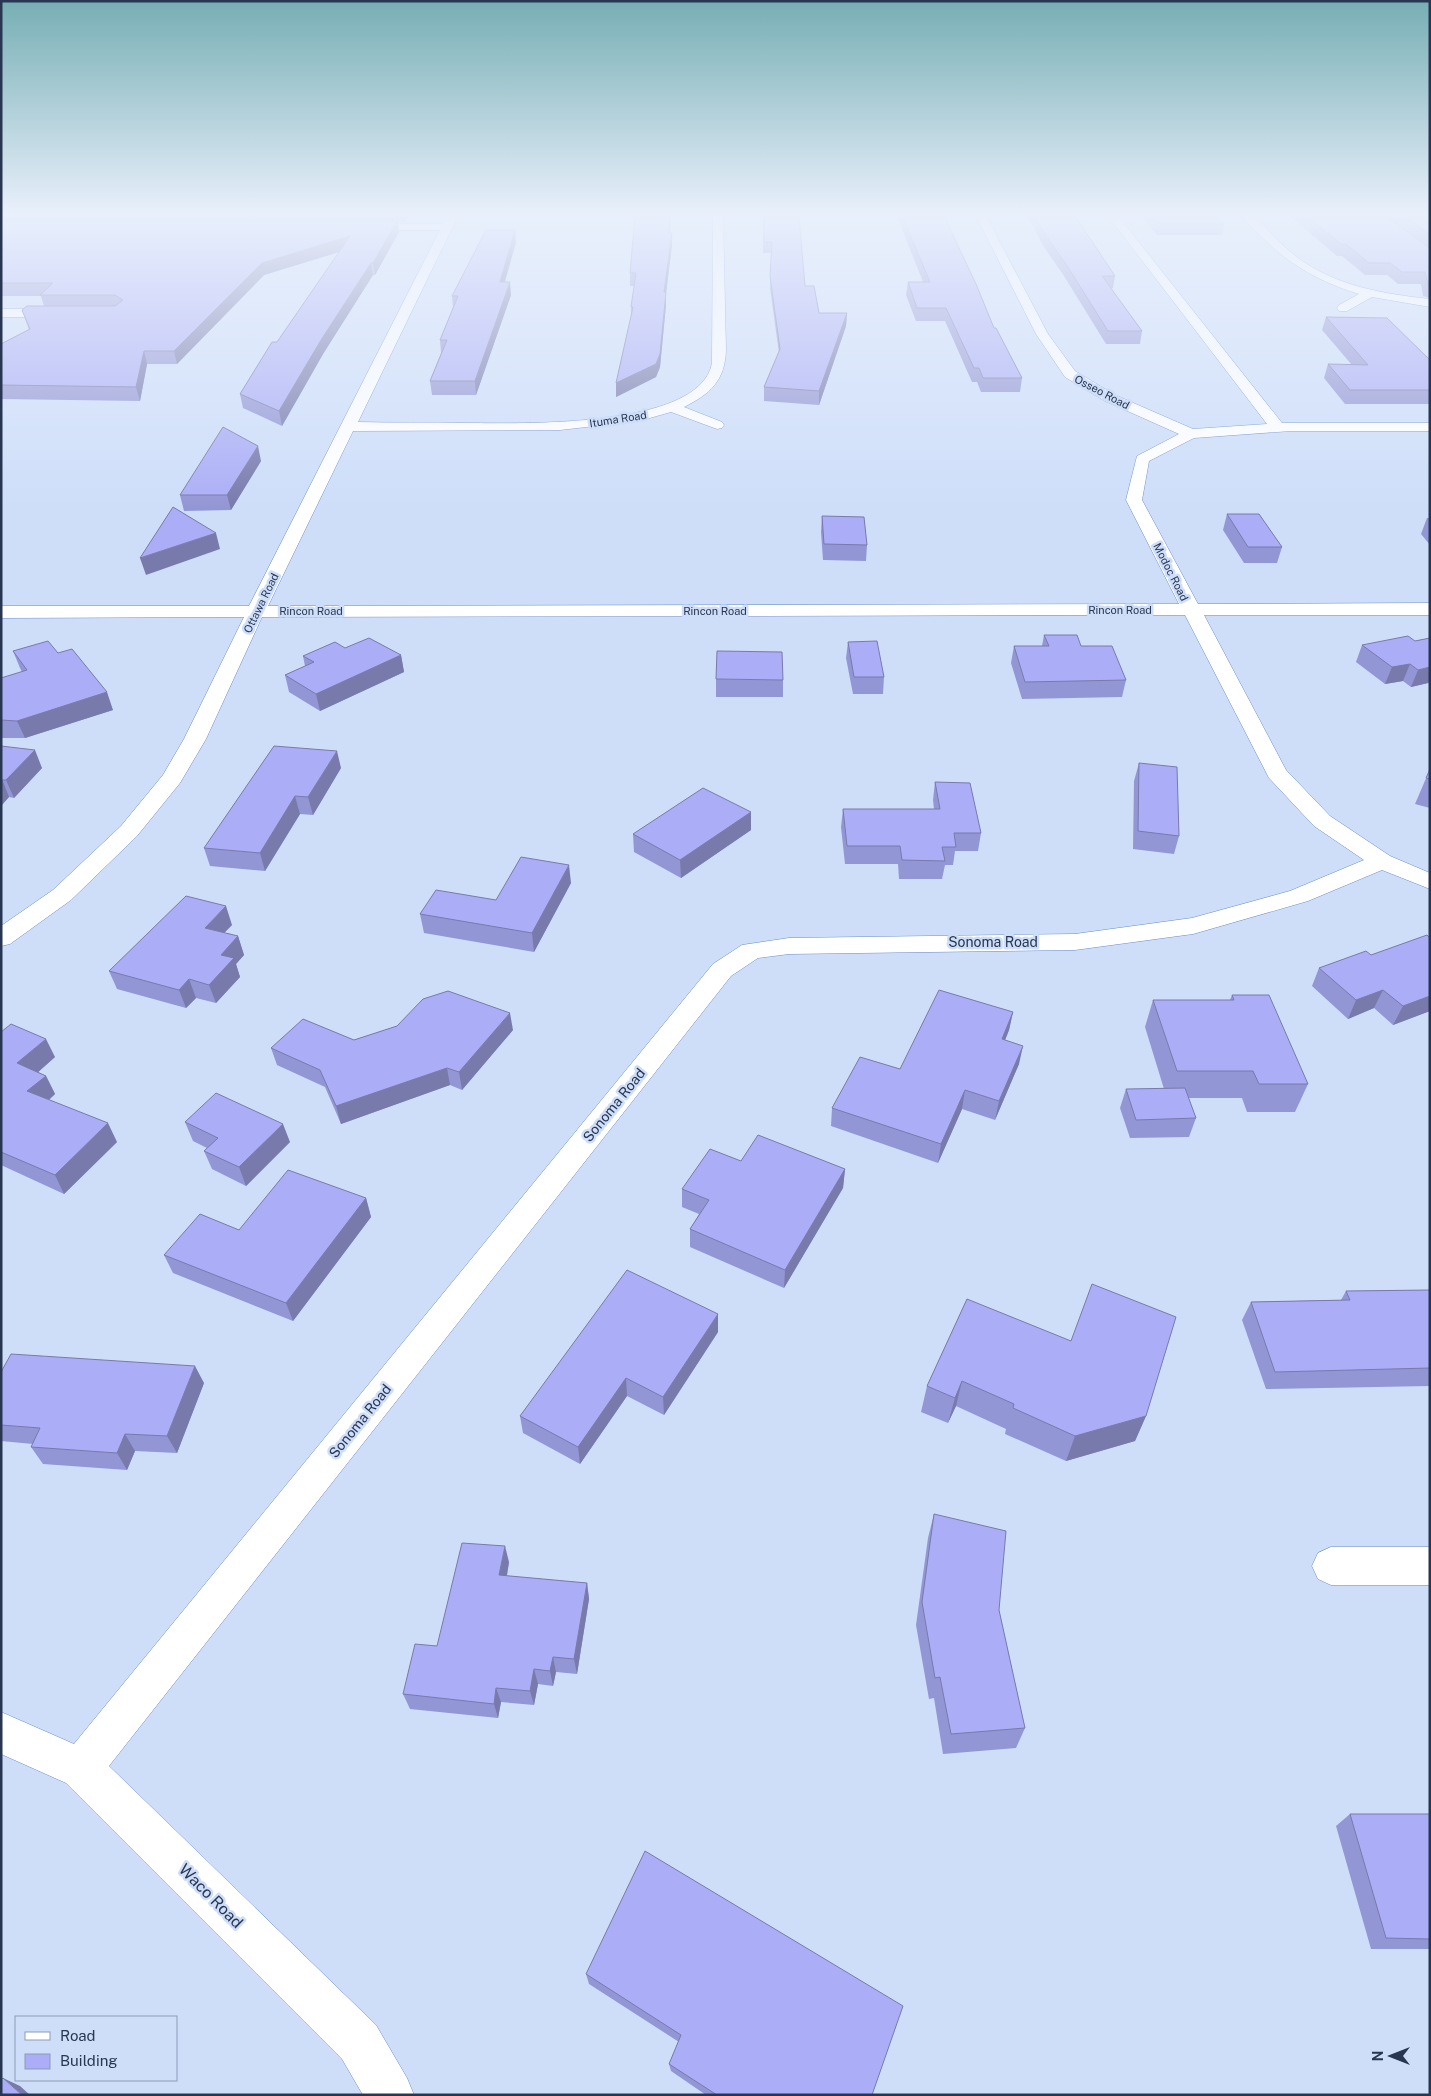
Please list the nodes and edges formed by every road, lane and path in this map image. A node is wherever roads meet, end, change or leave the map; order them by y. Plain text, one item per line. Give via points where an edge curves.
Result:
1 (404, 314) edge
2 (719, 314) edge
3 (1032, 314) edge
4 (1189, 314) edge
5 (673, 408) junction
6 (717, 425) dead end
7 (348, 426) junction
8 (1430, 427) edge
9 (1278, 428) junction
10 (1191, 434) junction
11 (1430, 609) edge
12 (1190, 610) junction
13 (256, 611) junction
14 (1, 612) edge
15 (1382, 861) junction
16 (1430, 882) edge
17 (1, 938) edge
18 (1332, 1566) dead end
19 (1430, 1566) edge
20 (1, 1733) edge
21 (81, 1768) junction
22 (390, 2095) edge

1 - 7 street, Ottawa Road
2 - 5 street, Ituma Road via 716,373 707,388
3 - 10 street, Osseo Road via 1070,374 1110,398
4 - 9 street
5 - 6 street
5 - 7 street, Ituma Road via 616,421 556,426
7 - 13 street, Ottawa Road
8 - 9 street, Modoc Road
9 - 10 street, Modoc Road
10 - 12 street, Modoc Road via 1142,459 1134,500
11 - 12 street, Rincon Road
12 - 13 street, Rincon Road
12 - 15 street, Modoc Road via 1277,773 1322,821
13 - 14 street, Rincon Road
13 - 17 street, Ottawa Road via 195,739 166,786 129,832 62,895
15 - 16 street, Modoc Road
15 - 21 street, Sonoma Road via 1299,896 1193,926 1075,942 789,946 751,951 722,970
18 - 19 street
20 - 21 street, Waco Road
21 - 22 street, Waco Road via 359,2042

